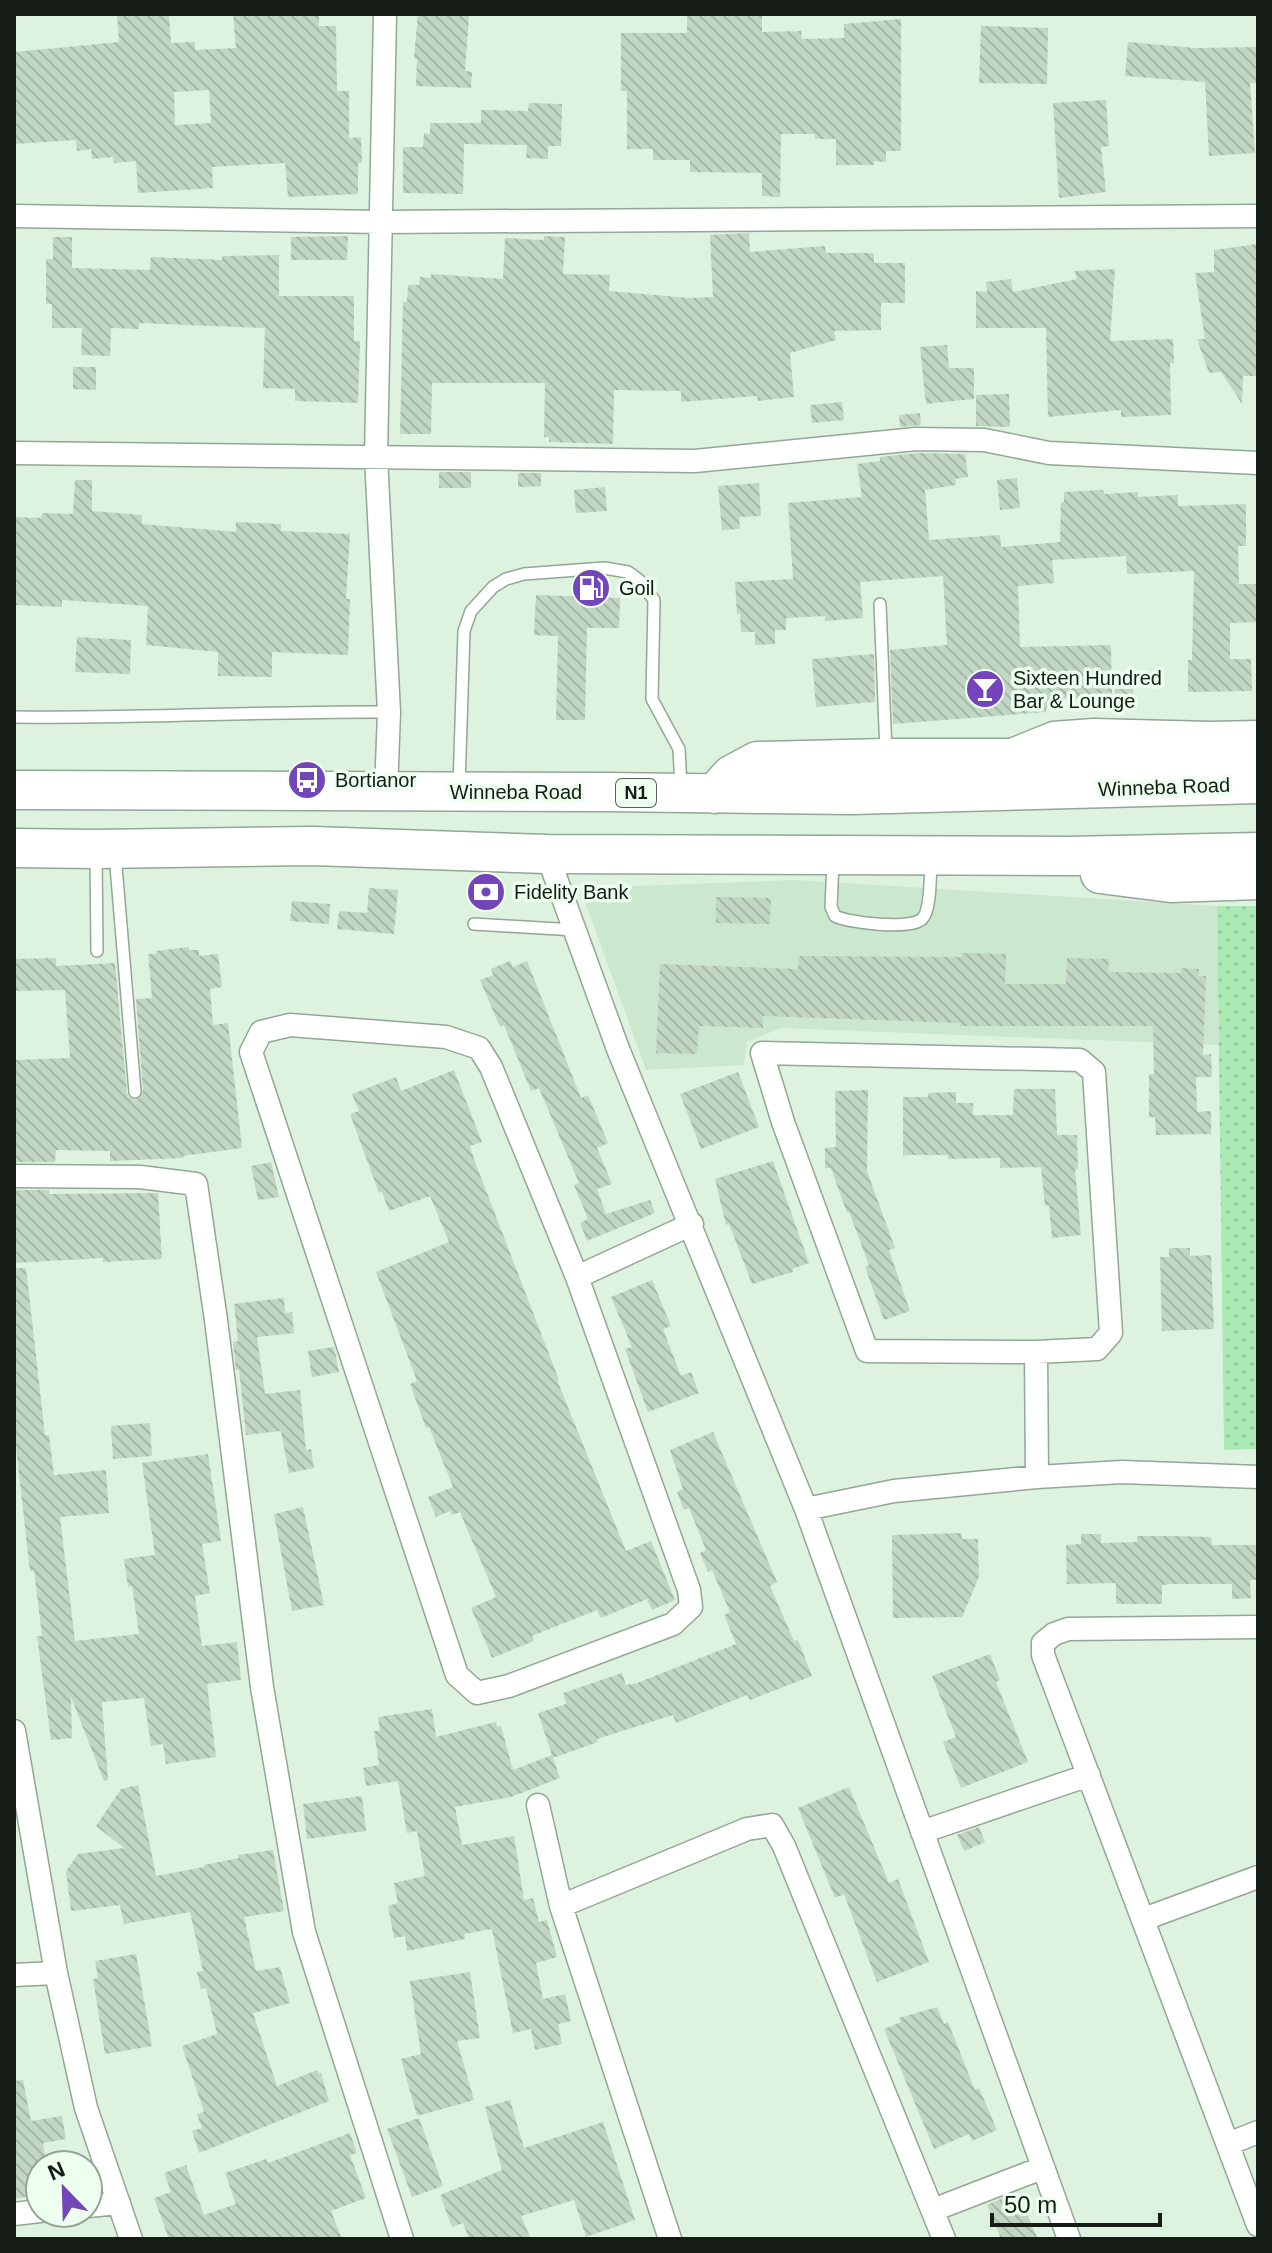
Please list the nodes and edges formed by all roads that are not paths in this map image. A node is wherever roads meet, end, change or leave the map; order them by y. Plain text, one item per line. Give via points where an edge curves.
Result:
1 (385, 14) edge
2 (14, 216) edge
3 (1258, 216) edge
4 (382, 222) junction
5 (14, 453) edge
6 (376, 457) junction
7 (1258, 463) edge
8 (880, 604) dead end
9 (389, 712) junction
10 (14, 717) edge
11 (1258, 732) edge
12 (1258, 751) edge
13 (994, 757) junction
14 (886, 758) junction
15 (1258, 784) edge
16 (14, 790) edge
17 (386, 792) junction
18 (459, 792) junction
19 (698, 794) junction
20 (14, 848) edge
21 (105, 849) junction
22 (1258, 852) edge
23 (834, 853) junction
24 (547, 854) junction
25 (939, 854) junction
26 (1258, 880) edge
27 (474, 924) dead end
28 (575, 930) junction
29 (97, 951) dead end
30 (135, 1092) dead end
31 (14, 1176) edge
32 (692, 1224) junction
33 (577, 1277) junction
34 (1036, 1352) junction
35 (1037, 1477) junction
36 (1258, 1477) edge
37 (806, 1509) junction
38 (1258, 1627) edge
39 (14, 1731) edge
40 (1089, 1775) junction
41 (538, 1805) dead end
42 (922, 1832) junction
43 (1258, 1877) edge
44 (561, 1906) junction
45 (1144, 1919) junction
46 (56, 1973) junction
47 (14, 1975) edge
48 (1258, 2132) edge
49 (1228, 2144) junction
50 (1042, 2168) junction
51 (119, 2203) junction
52 (104, 2204) edge
53 (933, 2210) junction
54 (1258, 2225) edge
55 (131, 2239) edge
56 (402, 2239) edge
57 (670, 2239) edge
58 (944, 2239) edge
59 (1069, 2239) edge

1 - 4 street
2 - 4 street
3 - 4 street
4 - 6 street
5 - 6 street
6 - 7 street via 695,461 916,439 984,440 1049,453
6 - 9 street
8 - 14 lane
9 - 10 lane
9 - 17 street
11 - 13 street via 1053,733
12 - 13 highway
13 - 14 highway
14 - 19 highway via 757,761
15 - 19 highway, Winneba Road / N1
16 - 17 highway, Winneba Road / N1
17 - 18 highway, Winneba Road / N1
18 - 19 highway, Winneba Road / N1
18 - 19 lane via 464,631 471,611 506,579 604,568 628,572 654,600 652,699
20 - 21 highway
21 - 24 highway via 313,846
21 - 29 lane
21 - 30 lane
22 - 25 highway
23 - 24 highway
23 - 25 highway
23 - 25 lane via 835,916 909,925 927,911
24 - 28 street
25 - 26 highway via 1171,883
27 - 28 lane
28 - 32 street via 618,1049
31 - 56 street via 140,1177 196,1184 262,1687 304,1932
32 - 33 street
32 - 37 street
33 - 33 street via 691,1607 673,1624 509,1686 477,1693 457,1675 251,1052 261,1032 290,1025 446,1037 479,1048
34 - 34 street via 1097,1349 1111,1333 1094,1072 1080,1060 762,1053 867,1351
34 - 35 street
35 - 36 street via 1122,1472
35 - 37 street via 894,1491
37 - 42 street
38 - 40 street via 1068,1629 1043,1643
39 - 46 street
40 - 42 street
40 - 45 street
41 - 44 street
42 - 50 street
43 - 45 street
44 - 53 street via 747,1829 772,1825
44 - 57 street
45 - 49 street
46 - 47 street
46 - 51 street via 86,2108
48 - 49 street
49 - 54 street
50 - 53 street
50 - 59 street
51 - 52 street
51 - 55 street
53 - 58 street

